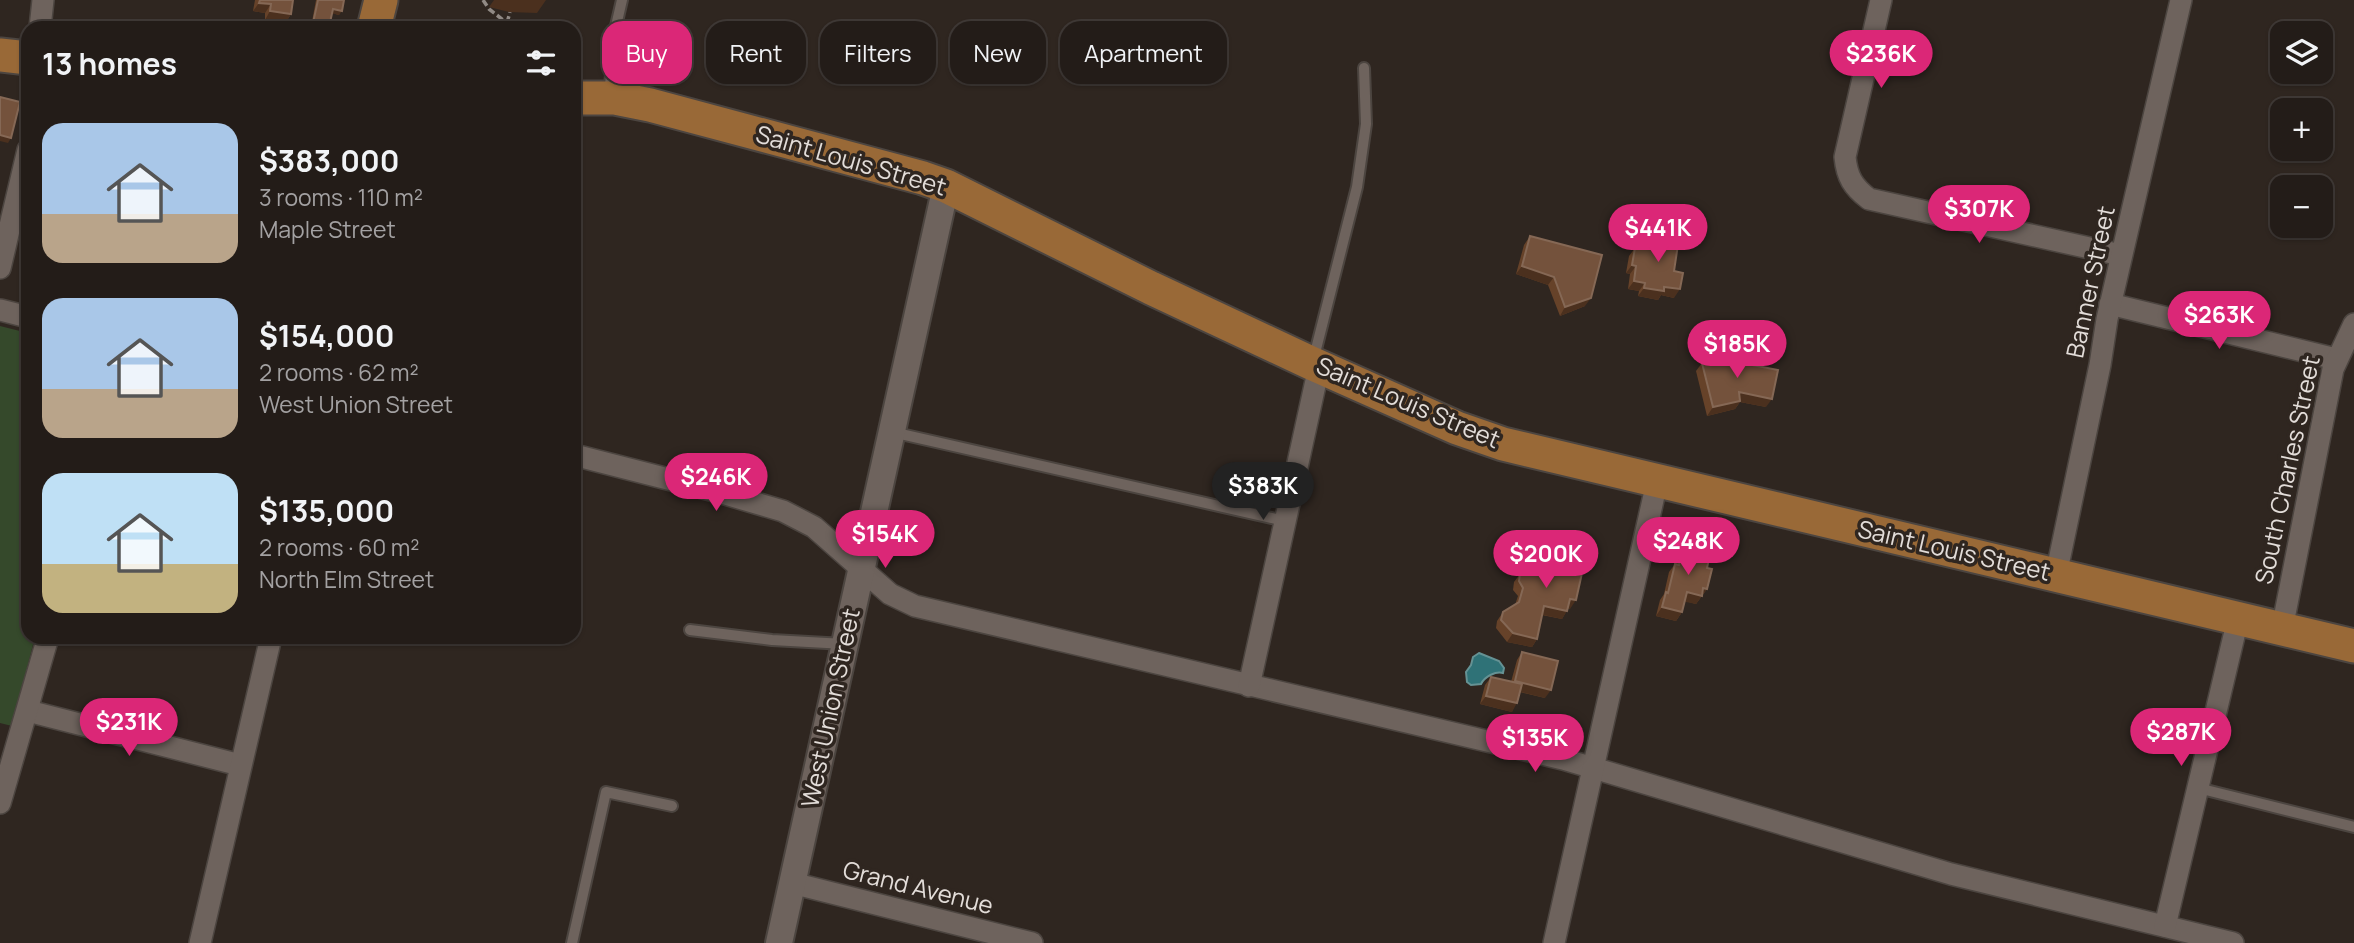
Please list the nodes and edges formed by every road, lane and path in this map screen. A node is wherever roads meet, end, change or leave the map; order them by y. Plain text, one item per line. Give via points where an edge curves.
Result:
1 (43, 0) edge
2 (381, 0) edge
3 (483, 0) edge
4 (622, 0) edge
5 (1881, 0) edge
6 (2180, 0) edge
7 (509, 12) dead end
8 (41, 21) edge
9 (375, 21) edge
10 (501, 21) edge
11 (507, 21) edge
12 (0, 55) edge
13 (21, 57) edge
14 (1364, 68) dead end
15 (581, 97) edge
16 (609, 98) junction
17 (21, 179) edge
18 (946, 187) junction
19 (2121, 255) junction
20 (0, 268) edge
21 (2110, 304) junction
22 (0, 310) edge
23 (21, 315) edge
24 (2354, 324) edge
25 (2336, 359) junction
26 (1315, 365) junction
27 (892, 432) junction
28 (581, 456) edge
29 (1657, 482) junction
30 (1285, 521) junction
31 (861, 568) junction
32 (2056, 575) junction
33 (2238, 619) junction
34 (2282, 629) junction
35 (690, 630) dead end
36 (46, 644) edge
37 (269, 644) edge
38 (845, 644) junction
39 (2354, 646) edge
40 (1249, 686) junction
41 (28, 711) junction
42 (240, 765) junction
43 (1594, 768) junction
44 (2198, 788) junction
45 (0, 803) edge
46 (671, 806) dead end
47 (2354, 827) edge
48 (792, 883) junction
49 (2165, 926) junction
50 (200, 943) edge
51 (572, 943) edge
52 (779, 943) edge
53 (1032, 943) edge
54 (1554, 943) edge
55 (2234, 943) edge

1 - 8 street
2 - 9 main road
3 - 10 path
4 - 16 lane
5 - 19 street via 1844,157 1856,190 1869,198
6 - 19 street, Banner Street
7 - 11 path
12 - 13 main road
14 - 26 lane via 1366,124 1357,187
15 - 16 main road, Saint Louis Street
16 - 18 main road, Saint Louis Street via 650,105
17 - 20 street
18 - 26 main road, Saint Louis Street
18 - 27 street, West Union Street
19 - 21 street, Banner Street
21 - 25 street
21 - 32 street, Banner Street
22 - 23 street
24 - 25 street, South Charles Street
25 - 34 street, South Charles Street
26 - 29 main road, Saint Louis Street via 1496,442
26 - 30 street
27 - 30 lane
27 - 31 street, West Union Street
28 - 31 street via 783,512 814,527
29 - 32 main road, Saint Louis Street
29 - 43 street
30 - 40 street
31 - 38 street, West Union Street
31 - 40 street via 890,594 915,606
32 - 33 main road, Saint Louis Street
33 - 34 main road, Saint Louis Street
33 - 44 street
34 - 39 main road, Saint Louis Street
35 - 38 lane
36 - 41 street
37 - 42 street
38 - 48 street, West Union Street
40 - 43 street
41 - 42 street
41 - 45 street
42 - 50 street
43 - 49 street via 1925,867
43 - 54 street
44 - 47 lane
44 - 49 street
46 - 51 lane via 606,792
48 - 52 street, West Union Street
48 - 53 street, Grand Avenue
49 - 55 street

